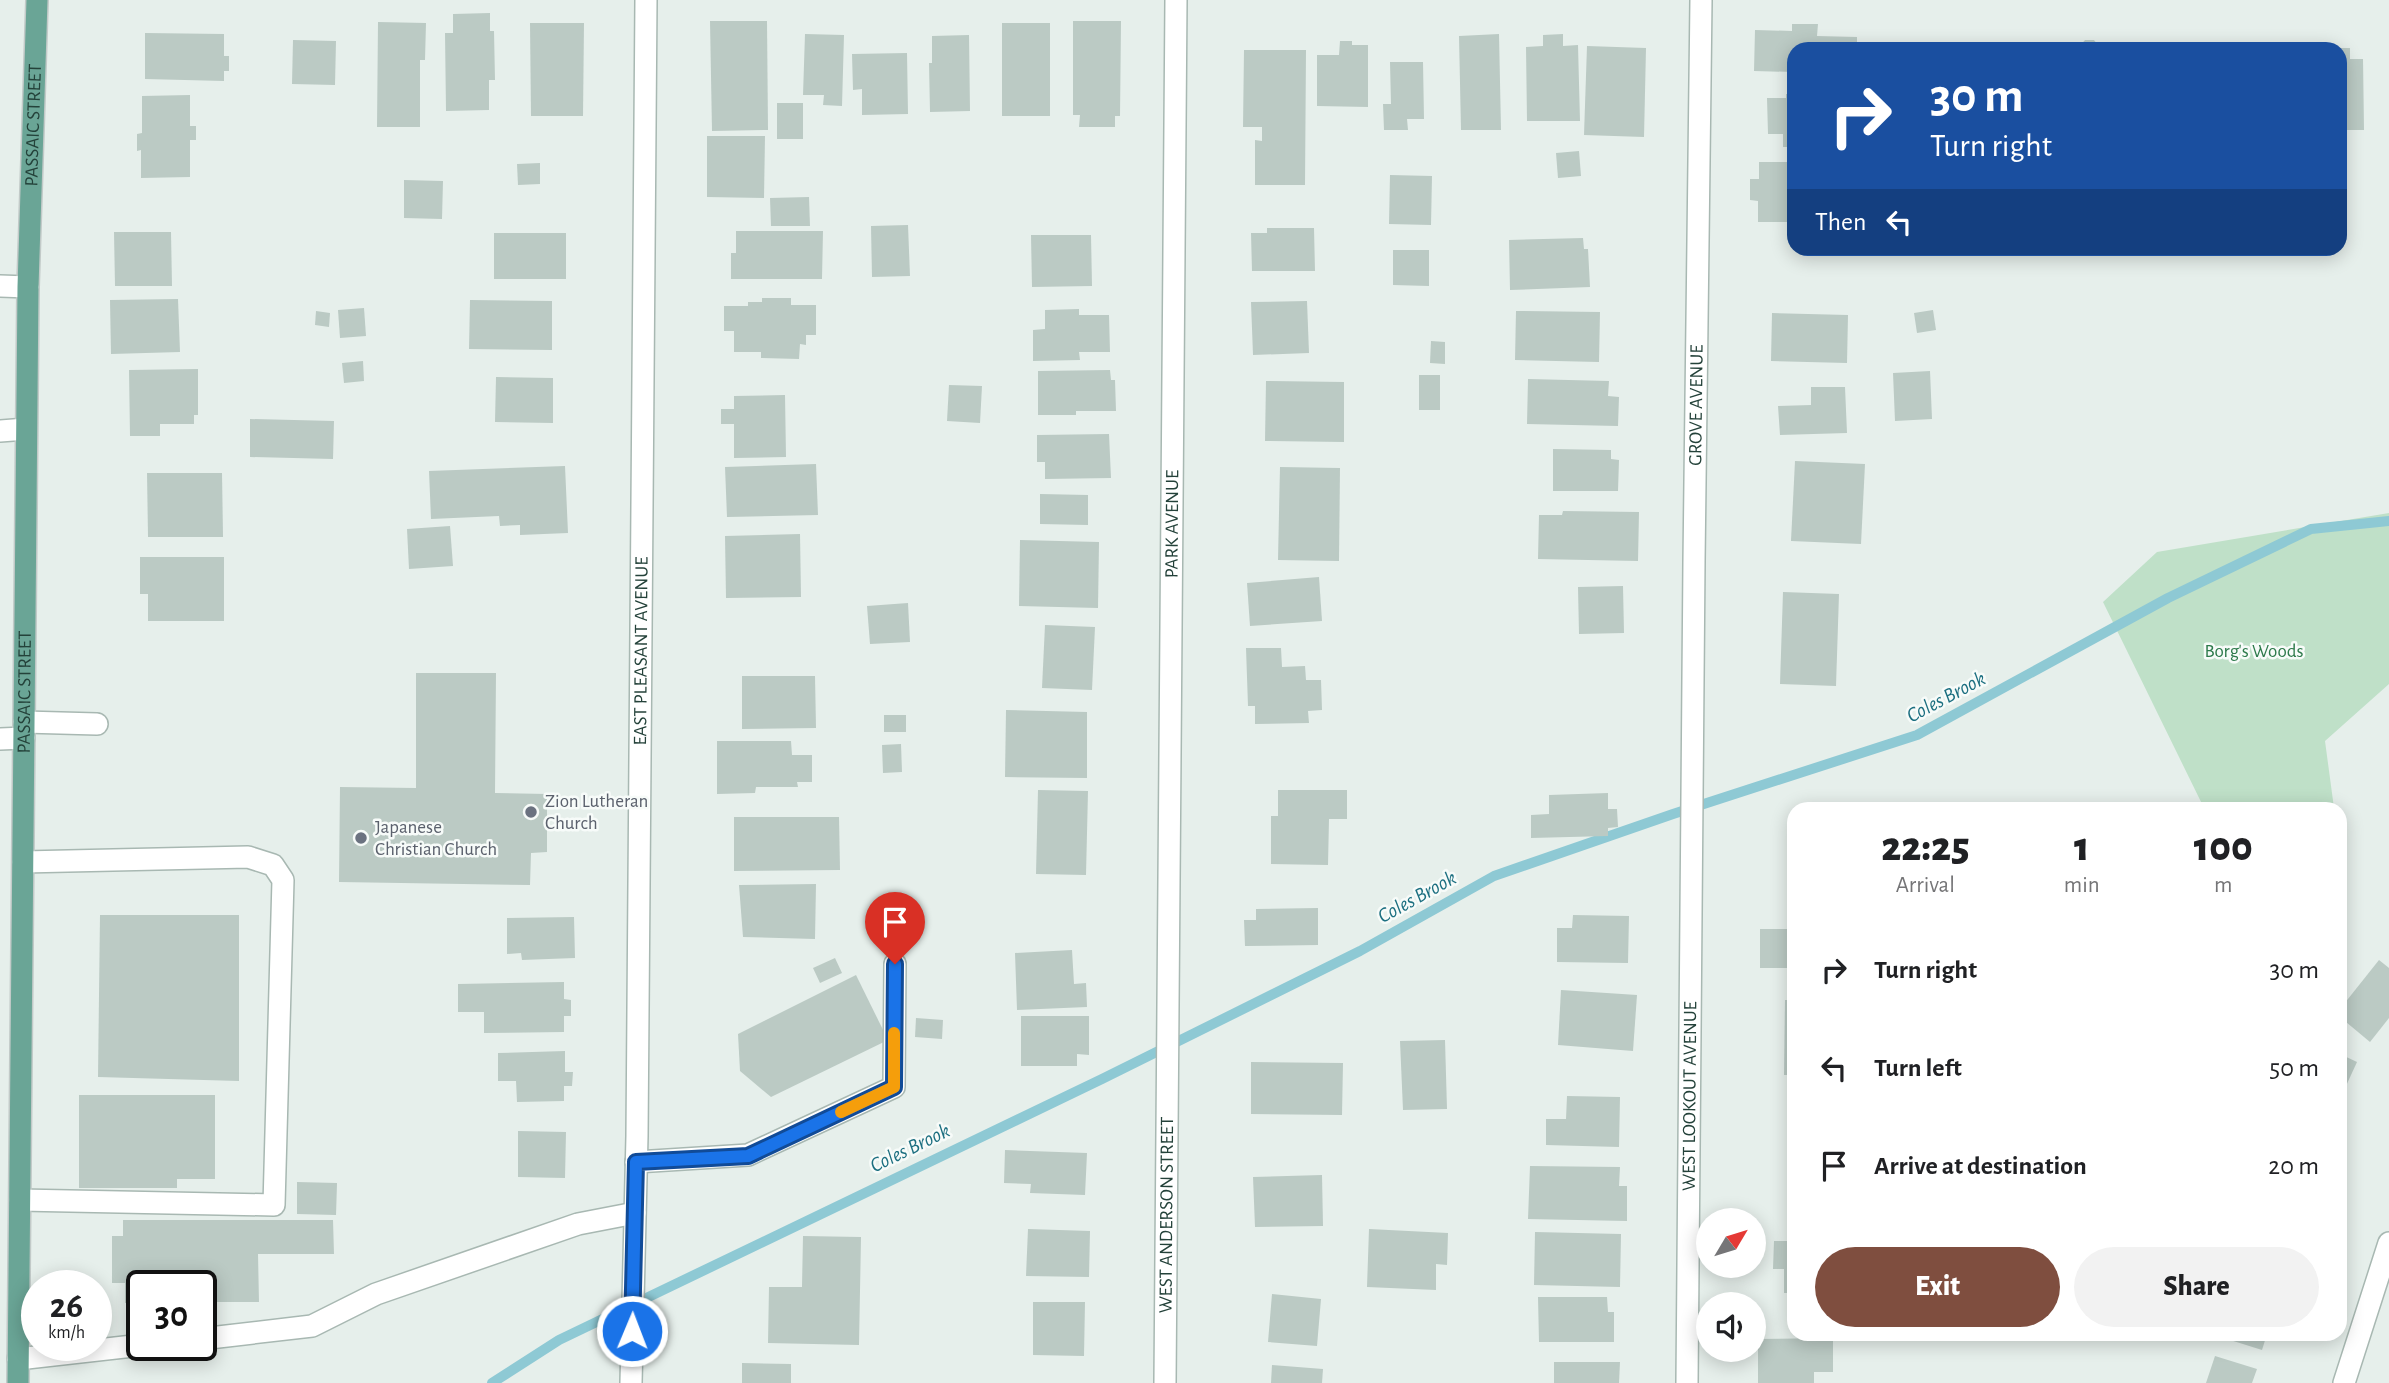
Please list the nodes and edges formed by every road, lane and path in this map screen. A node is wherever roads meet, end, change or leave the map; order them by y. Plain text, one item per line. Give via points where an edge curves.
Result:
1 (37, 0) edge
2 (646, 0) edge
3 (1177, 0) edge
4 (1702, 0) edge
5 (0, 286) edge
6 (27, 287) junction
7 (26, 429) junction
8 (0, 431) edge
9 (97, 724) dead end
10 (24, 730) junction
11 (0, 739) edge
12 (1692, 808) joint
13 (23, 862) junction
14 (895, 964) dead end
15 (1168, 1046) joint
16 (636, 1162) junction
17 (20, 1200) junction
18 (635, 1213) junction
19 (2389, 1243) edge
20 (217, 1337) edge
21 (126, 1347) edge
22 (18, 1359) junction
23 (18, 1383) edge
24 (631, 1383) edge
25 (1165, 1383) edge
26 (1688, 1383) edge
27 (2344, 1383) edge

1 - 6 main road, PASSAIC STREET
2 - 16 street, EAST PLEASANT AVENUE
3 - 15 street, PARK AVENUE
4 - 12 street, GROVE AVENUE
5 - 6 street
6 - 7 main road, PASSAIC STREET
7 - 8 street
7 - 10 main road, PASSAIC STREET
9 - 10 street
10 - 11 street
10 - 13 main road, PASSAIC STREET
12 - 26 street, WEST LOOKOUT AVENUE
13 - 17 main road, PASSAIC STREET
13 - 17 street via 248,857 273,865 283,880 274,1205
14 - 16 street via 894,1087 748,1156
15 - 25 street, WEST ANDERSON STREET
16 - 18 street, EAST PLEASANT AVENUE
17 - 22 main road, PASSAIC STREET
18 - 20 street via 578,1224 376,1294 312,1326
18 - 24 street, EAST PLEASANT AVENUE
19 - 27 street
21 - 22 street
22 - 23 main road, PASSAIC STREET

